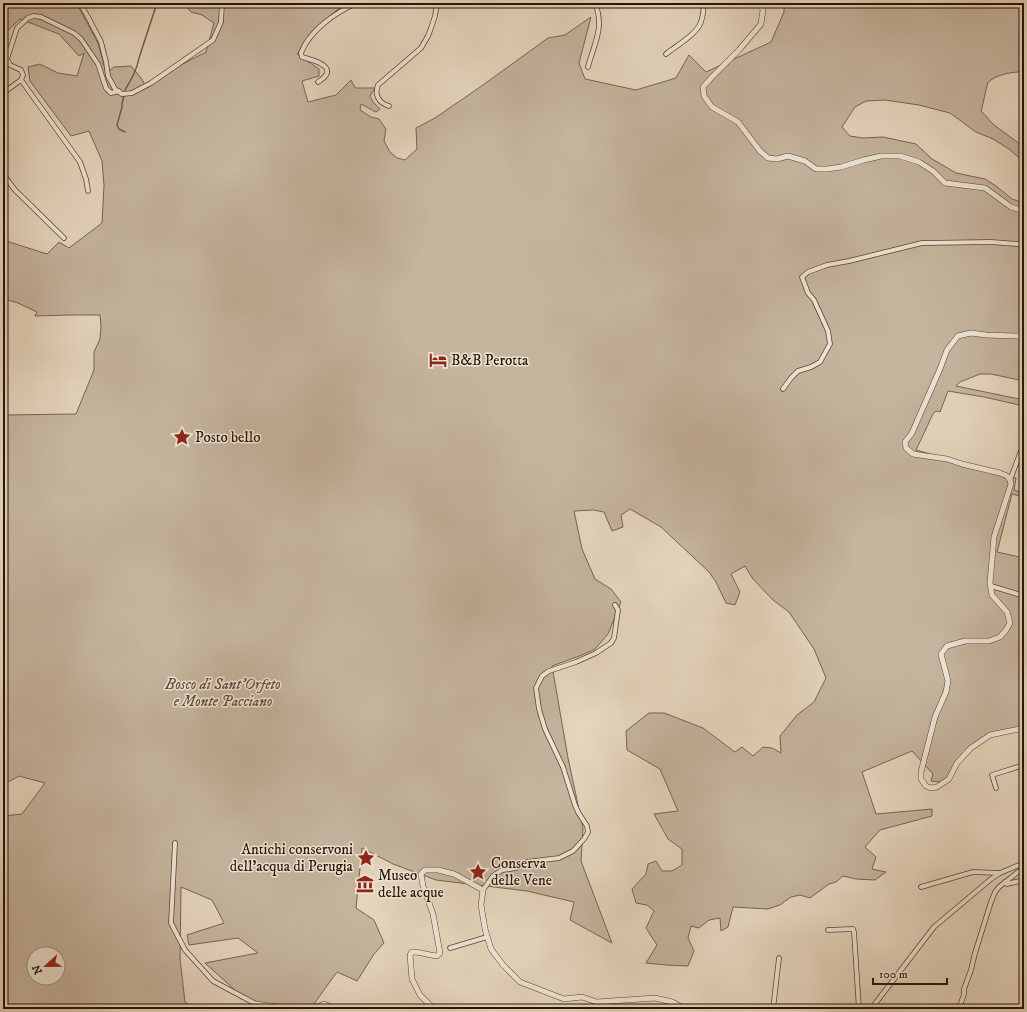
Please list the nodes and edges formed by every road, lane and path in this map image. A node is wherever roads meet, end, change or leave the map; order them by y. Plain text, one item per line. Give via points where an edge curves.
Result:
1 (80, 3) edge
2 (222, 3) edge
3 (357, 3) edge
4 (437, 3) edge
5 (596, 3) edge
6 (703, 3) edge
7 (761, 3) edge
8 (666, 54) dead end
9 (588, 67) dead end
10 (21, 80) junction
11 (318, 82) dead end
12 (118, 92) junction
13 (3, 93) edge
14 (389, 106) dead end
15 (3, 176) edge
16 (88, 191) dead end
17 (1024, 211) edge
18 (64, 238) dead end
19 (1024, 243) edge
20 (1024, 336) edge
21 (782, 389) dead end
22 (1024, 450) edge
23 (1010, 480) junction
24 (991, 586) junction
25 (1024, 596) edge
26 (615, 605) dead end
27 (1024, 728) edge
28 (1024, 766) edge
29 (996, 788) dead end
30 (175, 843) dead end
31 (1024, 864) edge
32 (1000, 873) junction
33 (1024, 880) edge
34 (1005, 882) junction
35 (922, 887) dead end
36 (484, 890) junction
37 (828, 930) dead end
38 (487, 937) junction
39 (450, 948) dead end
40 (779, 958) dead end
41 (256, 1004) junction
42 (250, 1009) edge
43 (332, 1009) edge
44 (434, 1009) edge
45 (684, 1009) edge
46 (773, 1009) edge
47 (860, 1009) edge
48 (871, 1009) edge
49 (959, 1009) edge

1 - 12 street via 101,42 108,76
2 - 12 street via 221,22 213,40 151,83 132,93
3 - 11 street via 334,15 313,33 300,53 302,57 327,68 327,75
4 - 14 street via 428,36 421,48 378,85 377,96 381,103
5 - 9 street via 600,22 599,33
6 - 8 street via 701,23 694,32
7 - 17 street via 761,24 703,87 704,96 712,107 738,122 768,158 788,156 805,161 816,169 827,169 881,156 900,156 920,162 945,182 985,188 1011,207
10 - 12 street via 21,70 10,65 7,59 17,28 34,16 74,33 81,39 98,64 106,88 111,93
10 - 13 street
10 - 16 street via 80,162
15 - 18 street
19 - 21 street via 922,243 826,265 808,272 802,277 828,331 830,344 820,362 798,371
20 - 23 street via 971,333 958,336 947,350 920,416 905,442 906,448 913,454 947,459 1000,473
22 - 23 street via 1021,451
23 - 24 street via 1011,484 994,537
24 - 25 street
24 - 27 street via 992,595 1007,612 1010,623 1000,637 989,641 965,641 947,646 941,654 948,681 935,717 921,780 926,786 937,787 949,779 957,763 971,748 990,735
26 - 36 street via 618,614 611,643 596,653 549,671 542,676 536,688 545,729 563,767 574,804 588,832 572,851 560,858 527,862 516,868 502,870 493,876
28 - 29 street via 992,774
30 - 41 street via 171,923 185,950 213,981
31 - 32 street
31 - 34 street
32 - 35 street via 973,872
32 - 48 street via 934,927
33 - 34 street via 1007,884
34 - 49 street via 995,892 991,902
36 - 38 street via 481,905
36 - 44 street via 454,874 438,870 425,870 421,874 433,914 440,953 437,956 430,956 412,952 412,978 420,995
37 - 47 street via 852,929 854,932
38 - 39 street
38 - 45 street via 491,949 499,960 520,982 564,999 582,997 597,1002 655,998 672,1002
40 - 46 street
41 - 42 street
41 - 43 street via 292,1009 315,1008 324,1004

